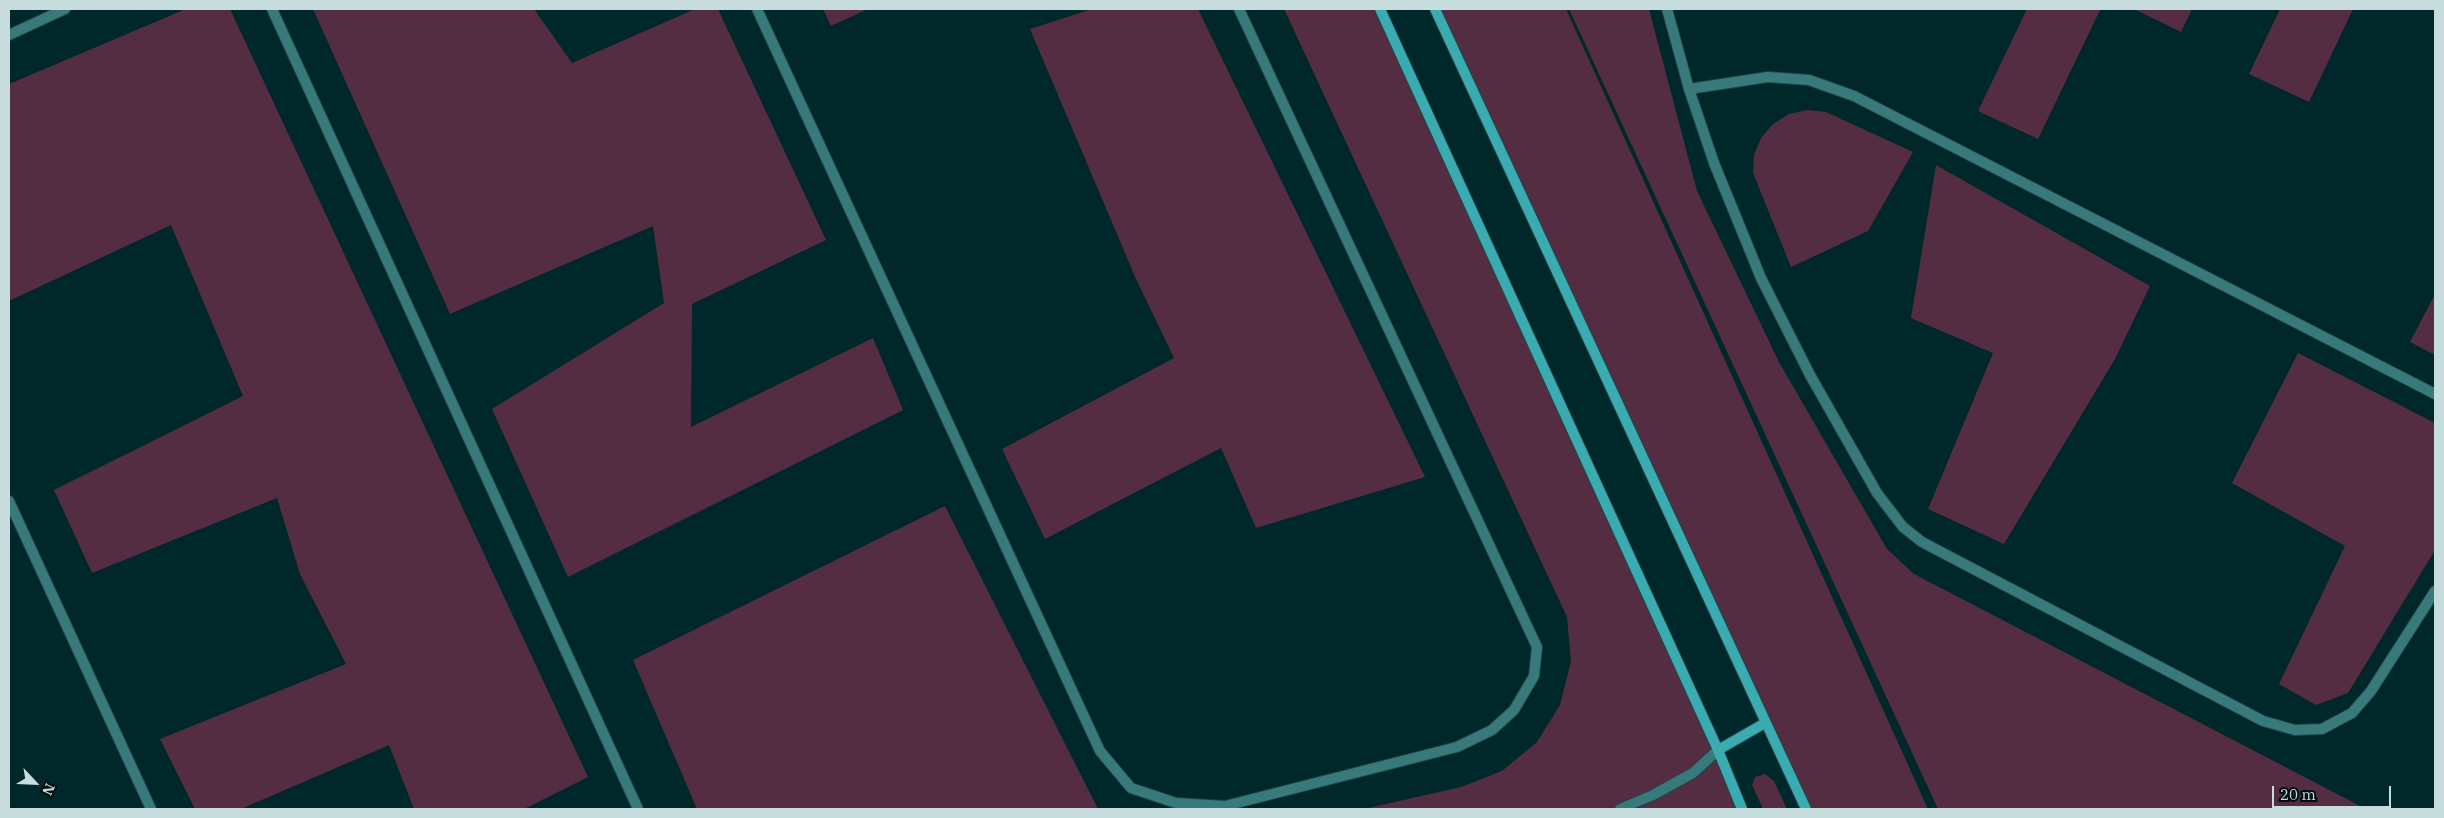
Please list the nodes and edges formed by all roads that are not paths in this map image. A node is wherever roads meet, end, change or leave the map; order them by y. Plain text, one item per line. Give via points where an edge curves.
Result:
1 (65, 9) edge
2 (272, 9) edge
3 (756, 9) edge
4 (1239, 9) edge
5 (1380, 9) edge
6 (1435, 9) edge
7 (1667, 9) edge
8 (9, 35) edge
9 (1689, 89) junction
10 (2435, 394) edge
11 (9, 501) edge
12 (2435, 591) edge
13 (1765, 723) junction
14 (1718, 750) junction
15 (151, 809) edge
16 (638, 809) edge
17 (1620, 809) edge
18 (1742, 809) edge
19 (1806, 809) edge

1 - 8 street
2 - 16 street
3 - 4 street via 1100,751 1131,788 1176,804 1225,806 1457,747 1492,730 1514,710 1534,676 1537,647
5 - 14 street
6 - 13 street
7 - 9 street
9 - 10 street via 1768,77 1809,80 1854,96
9 - 12 street via 1714,163 1761,278 1810,375 1877,493 1903,527 1922,542 2263,721 2295,730 2322,729 2352,712 2371,690
11 - 15 street
13 - 14 street
13 - 19 street
14 - 17 street via 1692,774
14 - 18 street

